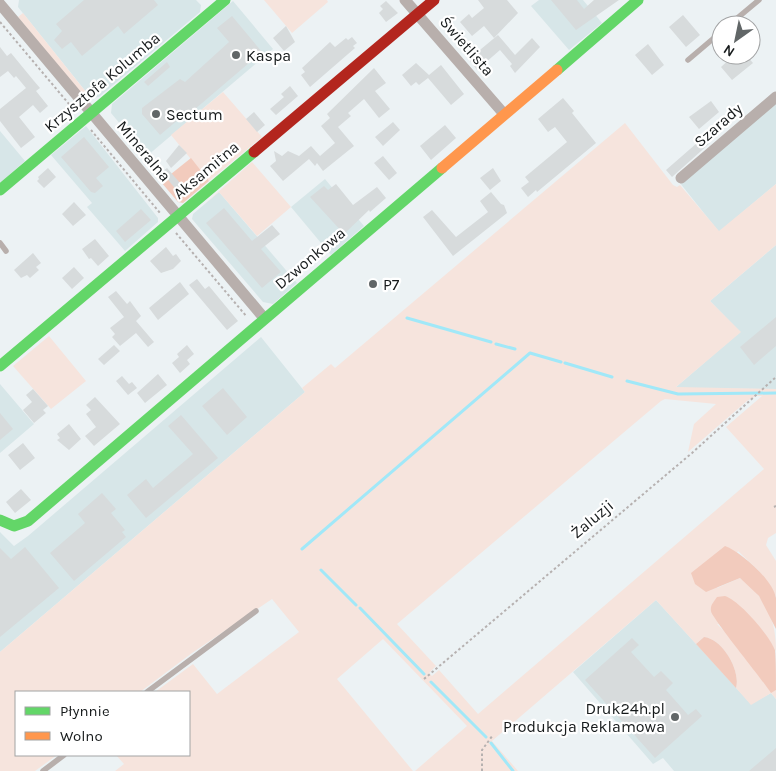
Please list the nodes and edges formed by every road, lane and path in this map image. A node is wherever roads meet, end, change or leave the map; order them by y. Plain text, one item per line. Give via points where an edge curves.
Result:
1 (225, 0) edge
2 (405, 0) edge
3 (434, 0) edge
4 (638, 0) edge
5 (760, 0) edge
6 (3, 4) edge
7 (417, 14) junction
8 (741, 15) edge
9 (0, 22) edge
10 (711, 40) edge
11 (688, 60) dead end
12 (776, 97) edge
13 (91, 113) junction
14 (504, 114) junction
15 (78, 115) dead end
16 (89, 128) dead end
17 (681, 178) dead end
18 (0, 190) edge
19 (178, 216) junction
20 (165, 219) dead end
21 (172, 228) dead end
22 (0, 243) edge
23 (6, 251) dead end
24 (247, 317) dead end
25 (264, 318) junction
26 (0, 366) edge
27 (776, 377) edge
28 (0, 520) edge
29 (256, 611) dead end
30 (424, 679) dead end
31 (148, 691) edge
32 (493, 735) dead end
33 (63, 756) edge
34 (43, 771) edge
35 (482, 771) edge

1 - 13 street, Krzysztofa Kolumba
2 - 7 street, Świetlista
3 - 7 street, Aksamitna
4 - 14 street, Dzwonkowa
5 - 8 lane
6 - 13 street, Mineralna
7 - 14 street, Świetlista
7 - 19 street, Aksamitna
9 - 15 path
10 - 11 lane
12 - 17 street, Szarady
13 - 18 street, Krzysztofa Kolumba
13 - 19 street, Mineralna
14 - 25 street, Dzwonkowa
16 - 20 path
19 - 25 street, Mineralna
19 - 26 street, Aksamitna
21 - 24 path
22 - 23 lane
25 - 28 street, Dzwonkowa via 24,524 12,527
27 - 30 path, Żaluzji
29 - 31 lane
32 - 35 path via 482,750
33 - 34 lane

